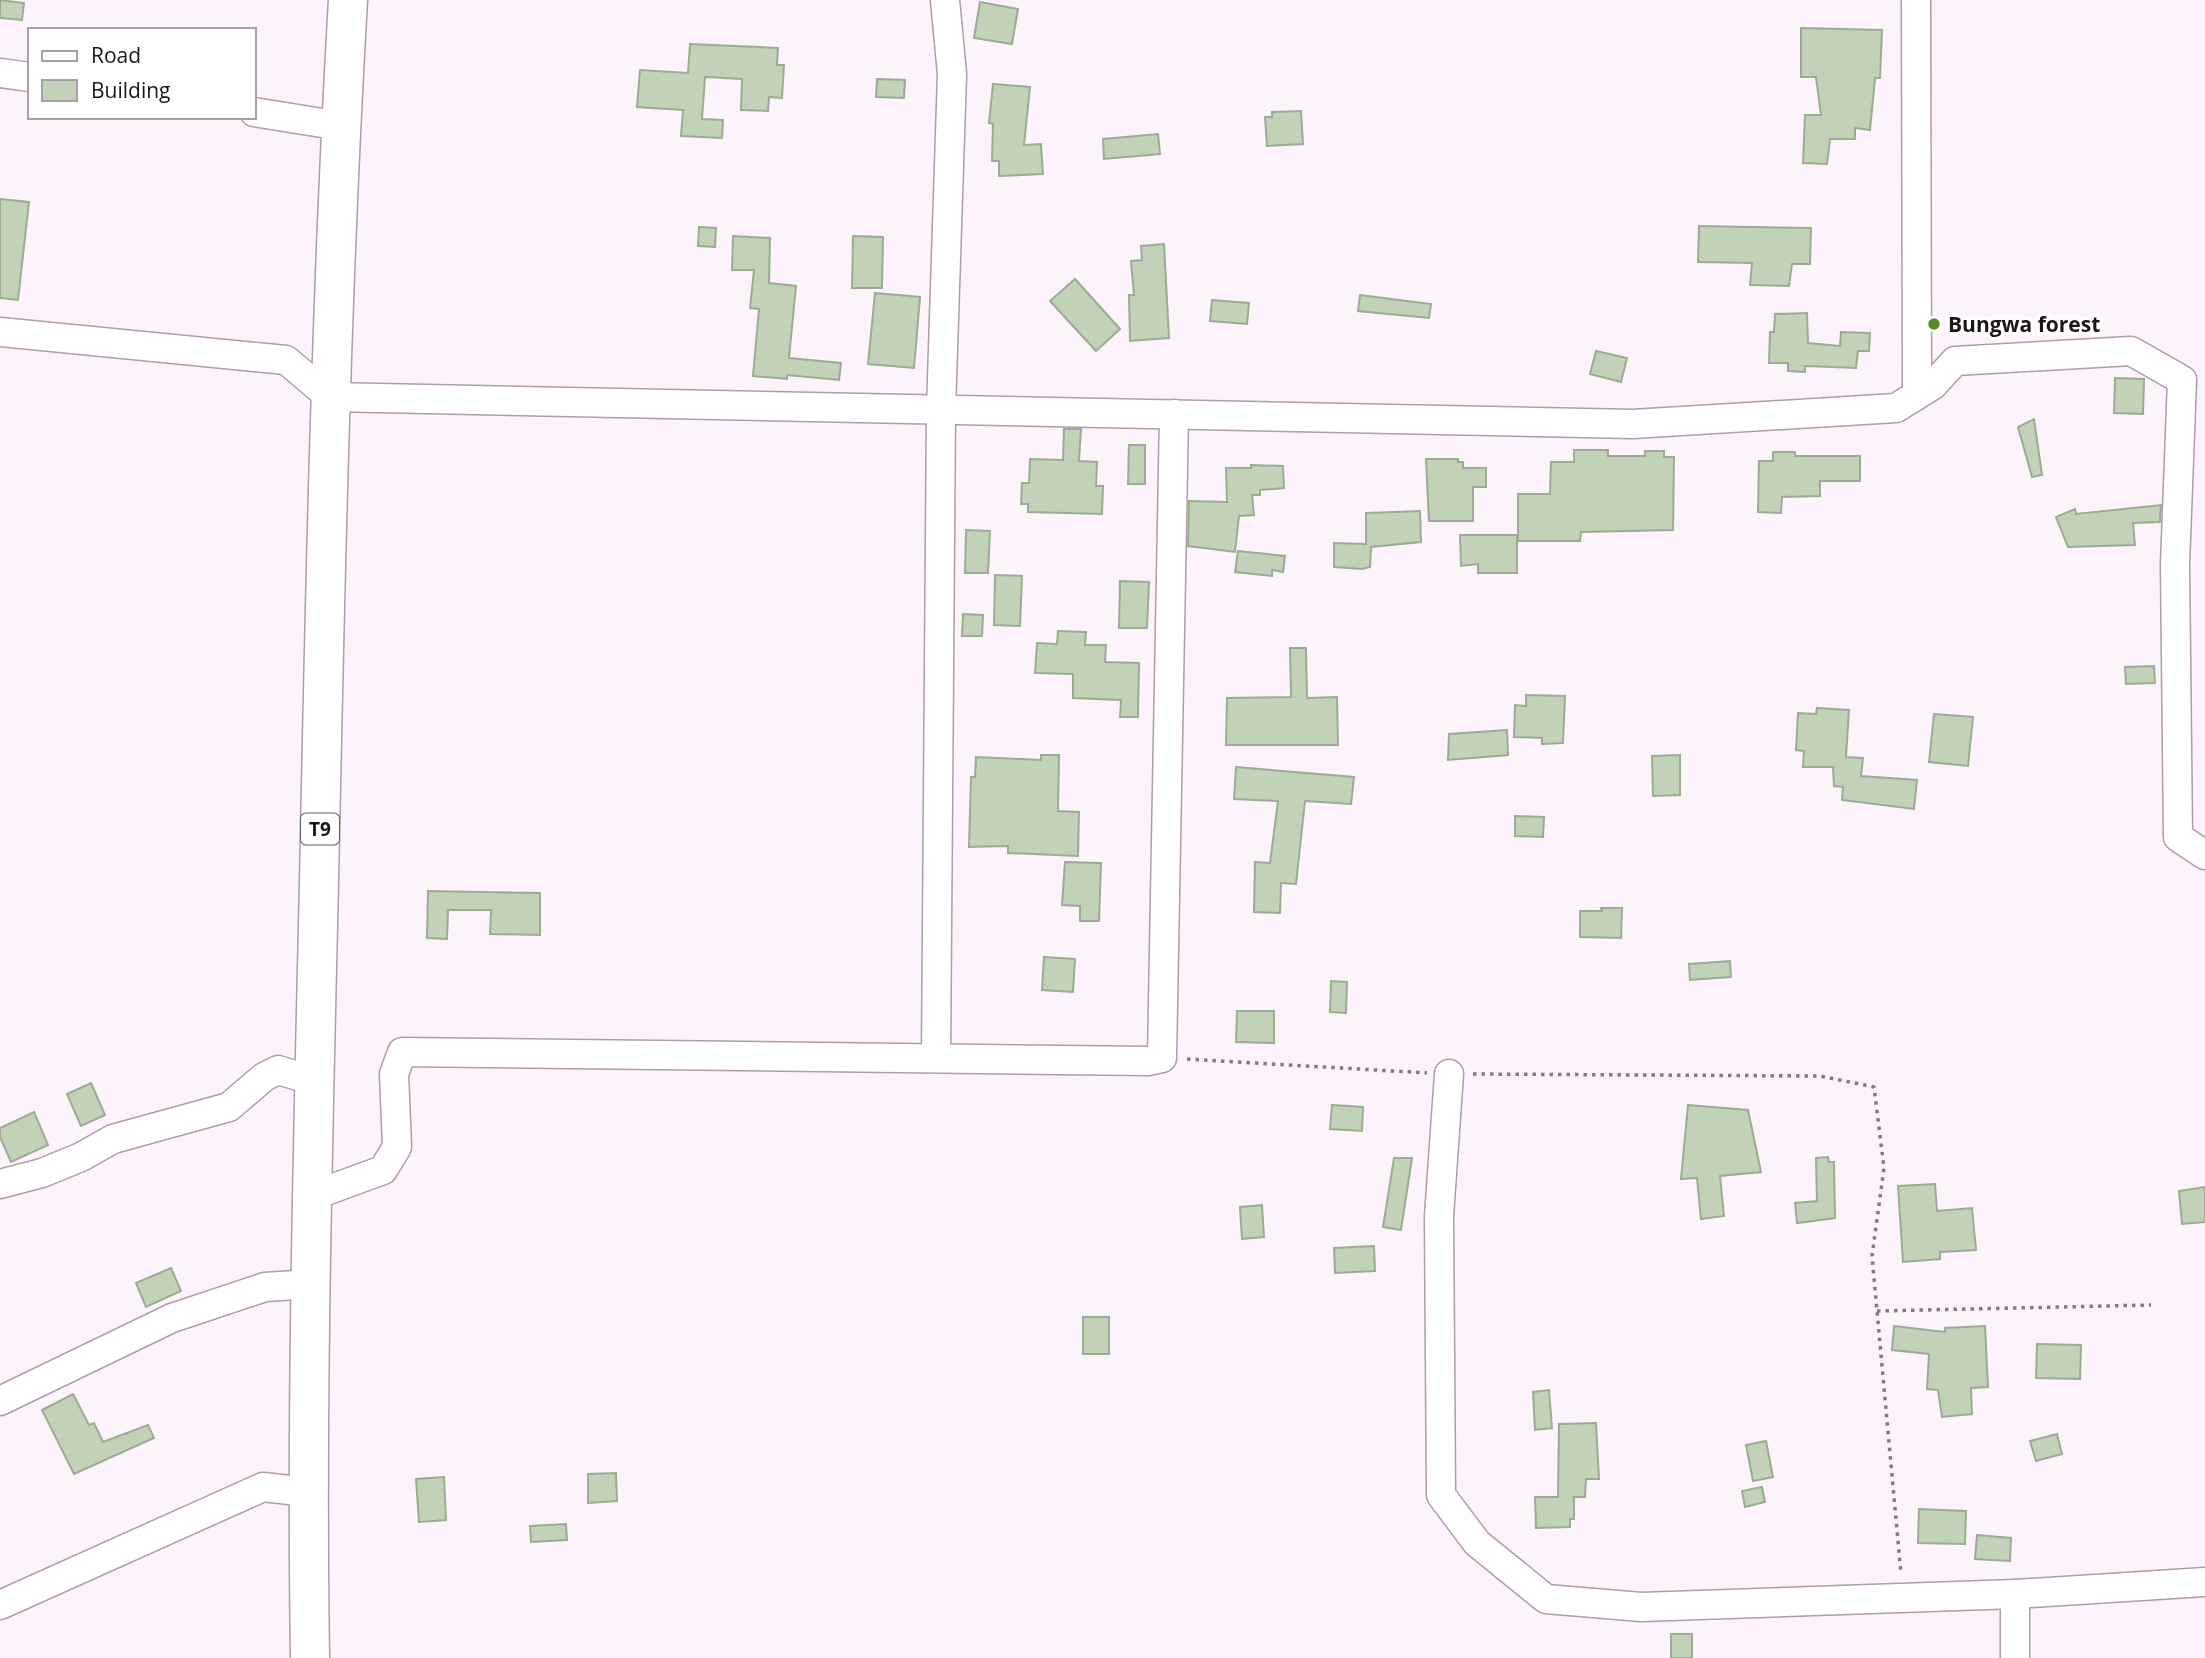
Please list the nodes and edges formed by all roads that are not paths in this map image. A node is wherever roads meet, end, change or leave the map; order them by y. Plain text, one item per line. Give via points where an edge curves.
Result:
1 (348, 0) edge
2 (945, 0) edge
3 (1916, 0) edge
4 (0, 72) edge
5 (28, 77) edge
6 (256, 112) edge
7 (341, 126) junction
8 (0, 332) edge
9 (1917, 395) junction
10 (330, 397) junction
11 (941, 410) junction
12 (1174, 414) junction
13 (2205, 855) edge
14 (936, 1058) junction
15 (1449, 1074) dead end
16 (315, 1081) junction
17 (0, 1184) edge
18 (312, 1196) junction
19 (311, 1284) junction
20 (0, 1401) edge
21 (307, 1492) junction
22 (2205, 1582) edge
23 (2015, 1594) junction
24 (0, 1605) edge
25 (310, 1658) edge
26 (2015, 1658) edge

1 - 7 highway, T9
2 - 11 street via 952,74
3 - 9 street
4 - 5 street
6 - 7 street
7 - 10 highway, T9
8 - 10 street via 286,360
9 - 12 street via 1896,408 1633,424
9 - 13 street via 1955,361 1983,359 2131,351 2182,380 2175,565 2178,837
10 - 11 street
10 - 16 highway, T9
11 - 12 street
11 - 14 street
12 - 14 street via 1162,1058
14 - 18 street via 402,1052 394,1074 397,1147 383,1170
15 - 23 street via 1439,1216 1441,1495 1477,1544 1546,1600 1641,1606
16 - 17 street via 278,1070 229,1107 113,1139 42,1173
16 - 18 highway, T9
18 - 19 highway, T9
19 - 20 street via 265,1287 172,1318
19 - 21 highway, T9
21 - 24 street via 263,1487
21 - 25 highway, T9
22 - 23 street
23 - 26 street

